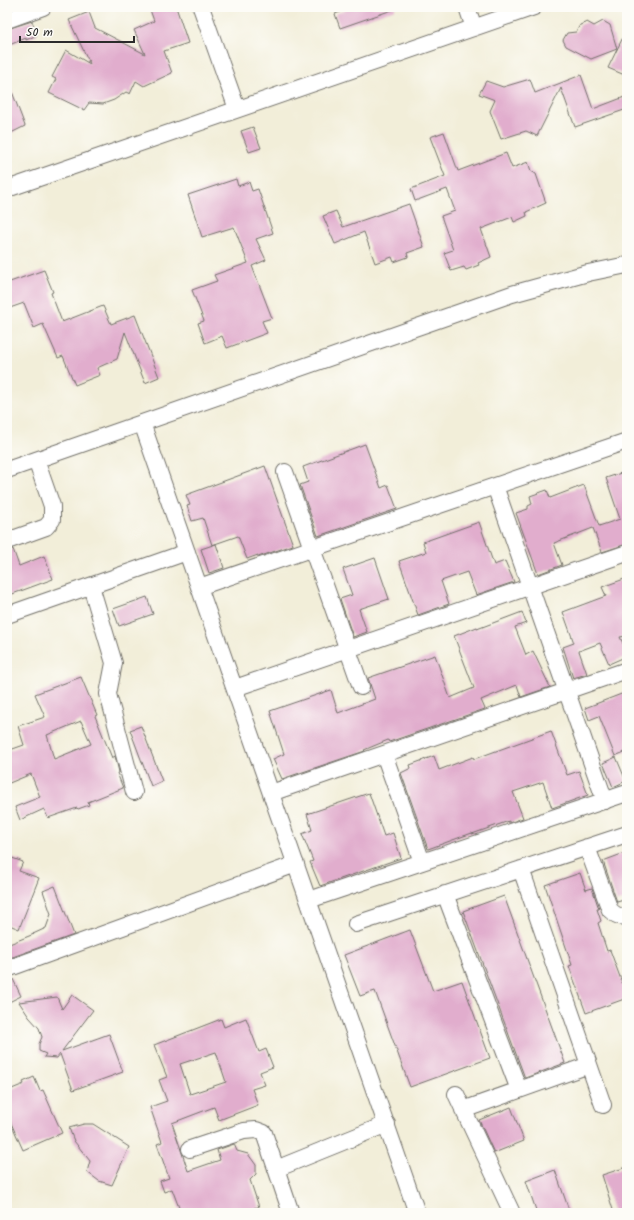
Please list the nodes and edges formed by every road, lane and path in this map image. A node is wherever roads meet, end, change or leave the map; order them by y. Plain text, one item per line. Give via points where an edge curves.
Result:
1 (43, 7) edge
2 (201, 7) edge
3 (467, 7) edge
4 (534, 7) edge
5 (7, 20) edge
6 (474, 28) junction
7 (237, 109) junction
8 (7, 189) edge
9 (627, 266) edge
10 (142, 423) junction
11 (627, 440) edge
12 (36, 460) junction
13 (7, 470) edge
14 (285, 472) dead end
15 (495, 486) junction
16 (7, 541) edge
17 (312, 548) junction
18 (187, 552) junction
19 (627, 553) edge
20 (91, 586) junction
21 (199, 587) junction
22 (530, 587) junction
23 (7, 615) edge
24 (348, 650) junction
25 (627, 670) edge
26 (361, 687) dead end
27 (235, 688) junction
28 (567, 691) junction
29 (384, 754) junction
30 (134, 792) dead end
31 (271, 793) junction
32 (627, 793) edge
33 (605, 800) junction
34 (627, 834) edge
35 (587, 847) junction
36 (422, 862) junction
37 (296, 864) junction
38 (521, 869) junction
39 (445, 894) junction
40 (309, 900) junction
41 (627, 916) edge
42 (356, 924) dead end
43 (7, 969) edge
44 (589, 1065) junction
45 (519, 1090) junction
46 (456, 1094) dead end
47 (603, 1105) dead end
48 (463, 1110) junction
49 (387, 1124) junction
50 (190, 1149) dead end
51 (276, 1169) junction
52 (291, 1213) edge
53 (418, 1213) edge
54 (512, 1213) edge

1 - 5 street
2 - 7 street
3 - 6 street
4 - 6 street
6 - 7 street
7 - 8 street
9 - 10 street via 588,273 512,294
10 - 12 street
10 - 18 street
11 - 15 street
12 - 13 street
12 - 16 street via 52,506 52,520 46,528
14 - 17 street
15 - 17 street
15 - 22 street
17 - 21 street
17 - 24 street
18 - 20 street
18 - 21 street
19 - 22 street
20 - 23 street
20 - 30 street via 114,662 108,694
21 - 27 street
22 - 24 street
22 - 28 street
24 - 26 street
24 - 27 street
25 - 28 street
27 - 31 street
28 - 29 street
28 - 33 street
29 - 31 street
29 - 36 street
31 - 37 street
32 - 33 street
33 - 36 street
34 - 35 street
35 - 38 street
35 - 41 street via 610,910 616,915
36 - 40 street
37 - 40 street
37 - 43 street
38 - 39 street
38 - 44 street
39 - 42 street
39 - 45 street
40 - 49 street
44 - 45 street
44 - 47 street
45 - 48 street
46 - 48 street
48 - 54 street
49 - 51 street
49 - 53 street
50 - 51 street via 244,1131 256,1130 264,1133
51 - 52 street

